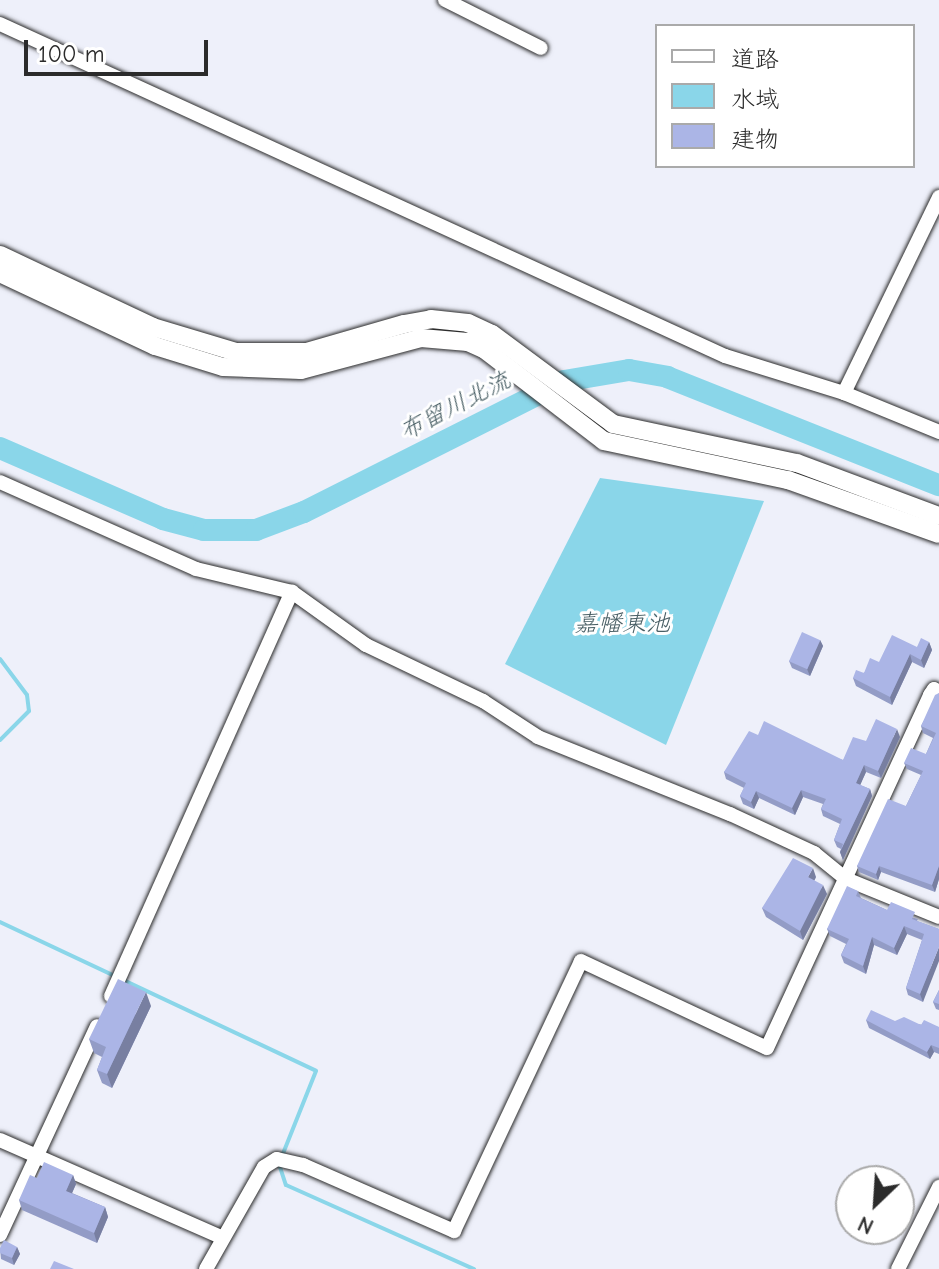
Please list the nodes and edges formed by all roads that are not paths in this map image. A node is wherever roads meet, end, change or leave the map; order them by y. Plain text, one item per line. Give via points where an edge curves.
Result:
1 (445, 0) edge
2 (0, 24) edge
3 (541, 48) dead end
4 (939, 197) edge
5 (0, 255) edge
6 (0, 273) edge
7 (844, 393) junction
8 (939, 432) edge
9 (0, 482) edge
10 (939, 516) edge
11 (939, 534) edge
12 (292, 592) junction
13 (939, 692) edge
14 (846, 879) junction
15 (939, 917) edge
16 (0, 1140) edge
17 (35, 1158) junction
18 (939, 1187) edge
19 (0, 1235) edge
20 (221, 1237) junction
21 (206, 1269) edge
22 (898, 1269) edge

1 - 3 street
2 - 7 street via 671,333 725,356
4 - 7 street
5 - 10 street via 153,327 236,352 307,352 431,319 468,323 529,361 576,400 629,429 797,463
6 - 11 street via 155,346 223,367 301,370 421,338 468,342 604,441 788,480
7 - 8 street
9 - 12 street via 196,569
12 - 14 street via 366,645 483,701 538,737 814,853
12 - 17 street
13 - 14 street via 934,689 930,695
14 - 15 street
14 - 20 street via 767,1048 581,961 454,1231 303,1165 277,1159 264,1167
16 - 17 street
17 - 19 street
17 - 20 street
18 - 22 street
20 - 21 street

